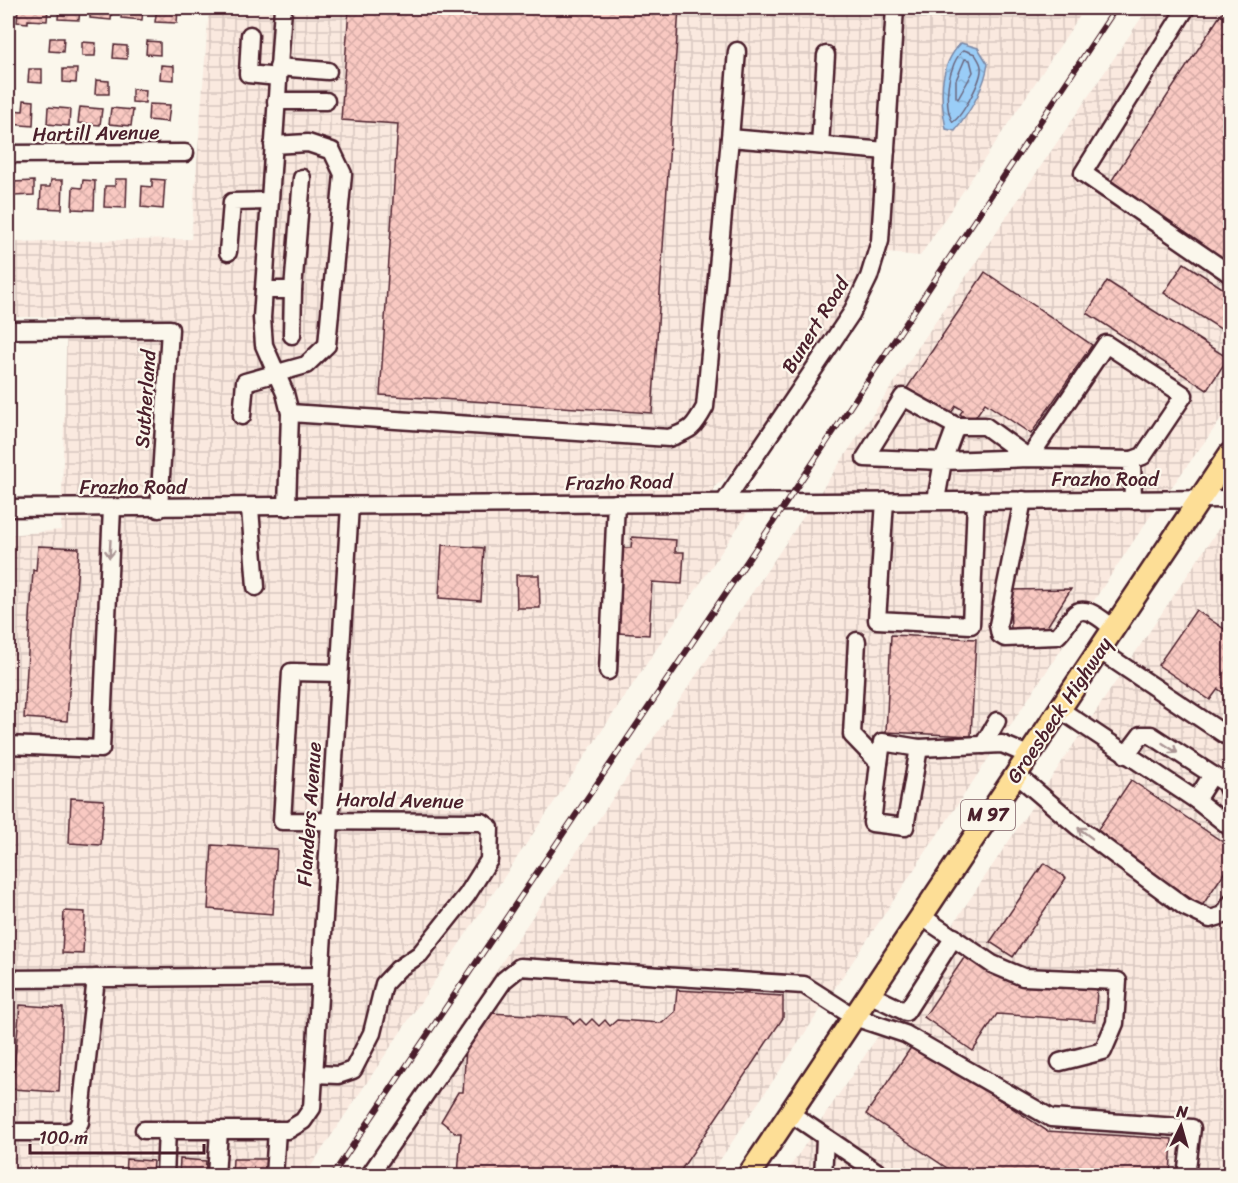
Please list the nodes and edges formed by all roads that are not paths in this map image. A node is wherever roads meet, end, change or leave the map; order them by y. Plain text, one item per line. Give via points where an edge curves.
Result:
1 (283, 8) edge
2 (895, 8) edge
3 (1186, 8) edge
4 (250, 35) dead end
5 (737, 51) dead end
6 (826, 55) dead end
7 (328, 70) dead end
8 (278, 72) junction
9 (276, 100) junction
10 (326, 101) dead end
11 (730, 138) junction
12 (273, 145) junction
13 (820, 145) junction
14 (886, 151) junction
15 (185, 153) dead end
16 (8, 154) edge
17 (302, 178) dead end
18 (270, 201) junction
19 (228, 252) dead end
20 (1230, 274) edge
21 (264, 290) junction
22 (293, 290) junction
23 (8, 330) edge
24 (292, 335) dead end
25 (275, 373) junction
26 (290, 413) junction
27 (242, 416) dead end
28 (956, 426) junction
29 (1230, 454) edge
30 (1029, 458) junction
31 (1131, 460) junction
32 (943, 461) junction
33 (1230, 499) edge
34 (936, 500) junction
35 (976, 500) junction
36 (1023, 500) junction
37 (1132, 500) junction
38 (1199, 500) junction
39 (725, 501) junction
40 (885, 501) junction
41 (616, 503) junction
42 (350, 506) junction
43 (287, 507) junction
44 (8, 508) edge
45 (112, 508) junction
46 (250, 508) junction
47 (159, 509) junction
48 (256, 587) dead end
49 (1113, 628) junction
50 (857, 641) dead end
51 (1099, 650) junction
52 (608, 671) dead end
53 (339, 673) junction
54 (1059, 709) junction
55 (997, 721) dead end
56 (1230, 738) edge
57 (8, 745) edge
58 (983, 745) junction
59 (919, 748) junction
60 (1028, 755) junction
61 (1126, 755) junction
62 (879, 763) junction
63 (1016, 774) junction
64 (1212, 775) junction
65 (1230, 794) edge
66 (1196, 800) junction
67 (330, 820) junction
68 (1230, 827) edge
69 (1230, 904) edge
70 (921, 916) junction
71 (954, 937) junction
72 (319, 976) junction
73 (96, 978) junction
74 (8, 979) edge
75 (869, 994) junction
76 (854, 1017) junction
77 (1060, 1062) dead end
78 (314, 1074) junction
79 (790, 1113) junction
80 (144, 1130) dead end
81 (167, 1130) junction
82 (277, 1130) junction
83 (219, 1131) junction
84 (8, 1132) edge
85 (825, 1138) junction
86 (165, 1176) edge
87 (216, 1176) edge
88 (274, 1176) edge
89 (369, 1176) edge
90 (748, 1176) edge
91 (823, 1176) edge
92 (883, 1176) edge
93 (1186, 1176) edge

1 - 8 street
2 - 14 street, Bunert Road
3 - 20 street via 1083,173
4 - 8 street via 248,74
5 - 11 street
6 - 13 street
7 - 8 street
8 - 9 street
9 - 10 street
9 - 12 street
11 - 13 street
11 - 26 street via 705,408 692,430 669,438
12 - 18 street
12 - 25 street via 308,144 332,151 343,174 327,345 306,365
13 - 14 street
14 - 39 street, Bunert Road via 880,242 863,292
15 - 16 street, Hartill Avenue
17 - 22 street
18 - 19 street via 232,202
18 - 21 street
21 - 22 street
21 - 25 street via 264,345
22 - 24 street
23 - 47 street, Sutherland via 170,329
25 - 26 street
25 - 27 street via 245,382
26 - 43 street
28 - 30 street via 985,426
28 - 32 street
28 - 32 street via 903,397 865,458
29 - 38 main road, Groesbeck Highway / M 97
30 - 31 street
30 - 31 street via 1106,344 1184,395 1143,456
30 - 32 street
31 - 37 street
32 - 34 street
33 - 38 street, Frazho Road
34 - 35 street, Frazho Road
34 - 40 street, Frazho Road
35 - 36 street, Frazho Road
35 - 40 street via 971,625 878,620
36 - 37 street, Frazho Road
36 - 49 street via 998,625 1000,635 1057,636 1074,613 1082,610
37 - 38 street, Frazho Road
38 - 49 main road, Groesbeck Highway / M 97
39 - 40 street, Frazho Road
39 - 41 street, Frazho Road
41 - 42 street, Frazho Road
41 - 52 street
42 - 43 street, Frazho Road
42 - 53 street, Flanders Avenue
43 - 46 street, Frazho Road
44 - 45 street, Frazho Road
45 - 47 street, Frazho Road
45 -> 57 street via 101,749
46 - 47 street, Frazho Road
46 - 48 street
49 - 51 main road, Groesbeck Highway / M 97
50 - 62 street via 852,735
51 - 54 main road, Groesbeck Highway / M 97
51 - 56 street
53 - 67 street, Flanders Avenue
53 - 67 street, Harold Avenue via 291,672 282,820
54 - 60 main road, Groesbeck Highway / M 97
54 - 61 street
55 - 58 street
58 - 59 street
58 - 60 street via 1002,744
59 - 62 street via 882,742
59 - 62 street via 905,827 872,823
60 - 63 main road, Groesbeck Highway / M 97
61 -> 64 street via 1141,735 1150,735
61 - 66 street
69 -> 63 street via 1224,915 1210,919 1200,916 1078,827
63 - 70 main road, Groesbeck Highway / M 97
64 - 65 street via 1225,783
64 - 66 street
66 - 68 street
67 - 72 street, Flanders Avenue
67 - 78 street, Harold Avenue via 482,822 490,828 489,860 420,954 384,984 372,1033 353,1070 338,1076
70 - 71 street
70 - 75 main road, Groesbeck Highway / M 97
71 - 75 street via 906,1012
71 - 77 street via 992,964 1023,977 1118,981 1115,1023 1103,1051
72 - 73 street
72 - 78 street, Flanders Avenue
73 - 74 street
73 - 84 street via 80,1122 76,1129
75 - 76 main road, Groesbeck Highway / M 97
76 - 79 main road, Groesbeck Highway / M 97
76 - 89 street via 804,985 520,966 504,980
76 - 93 street via 905,1034 1052,1118 1191,1128
78 - 82 street, Flanders Avenue via 312,1108 303,1121 288,1130
79 - 85 street
79 - 90 main road, Groesbeck Highway / M 97
80 - 81 street
81 - 83 street
81 - 86 street
82 - 83 street
82 - 88 street
83 - 87 street
85 - 91 street
85 - 92 street

